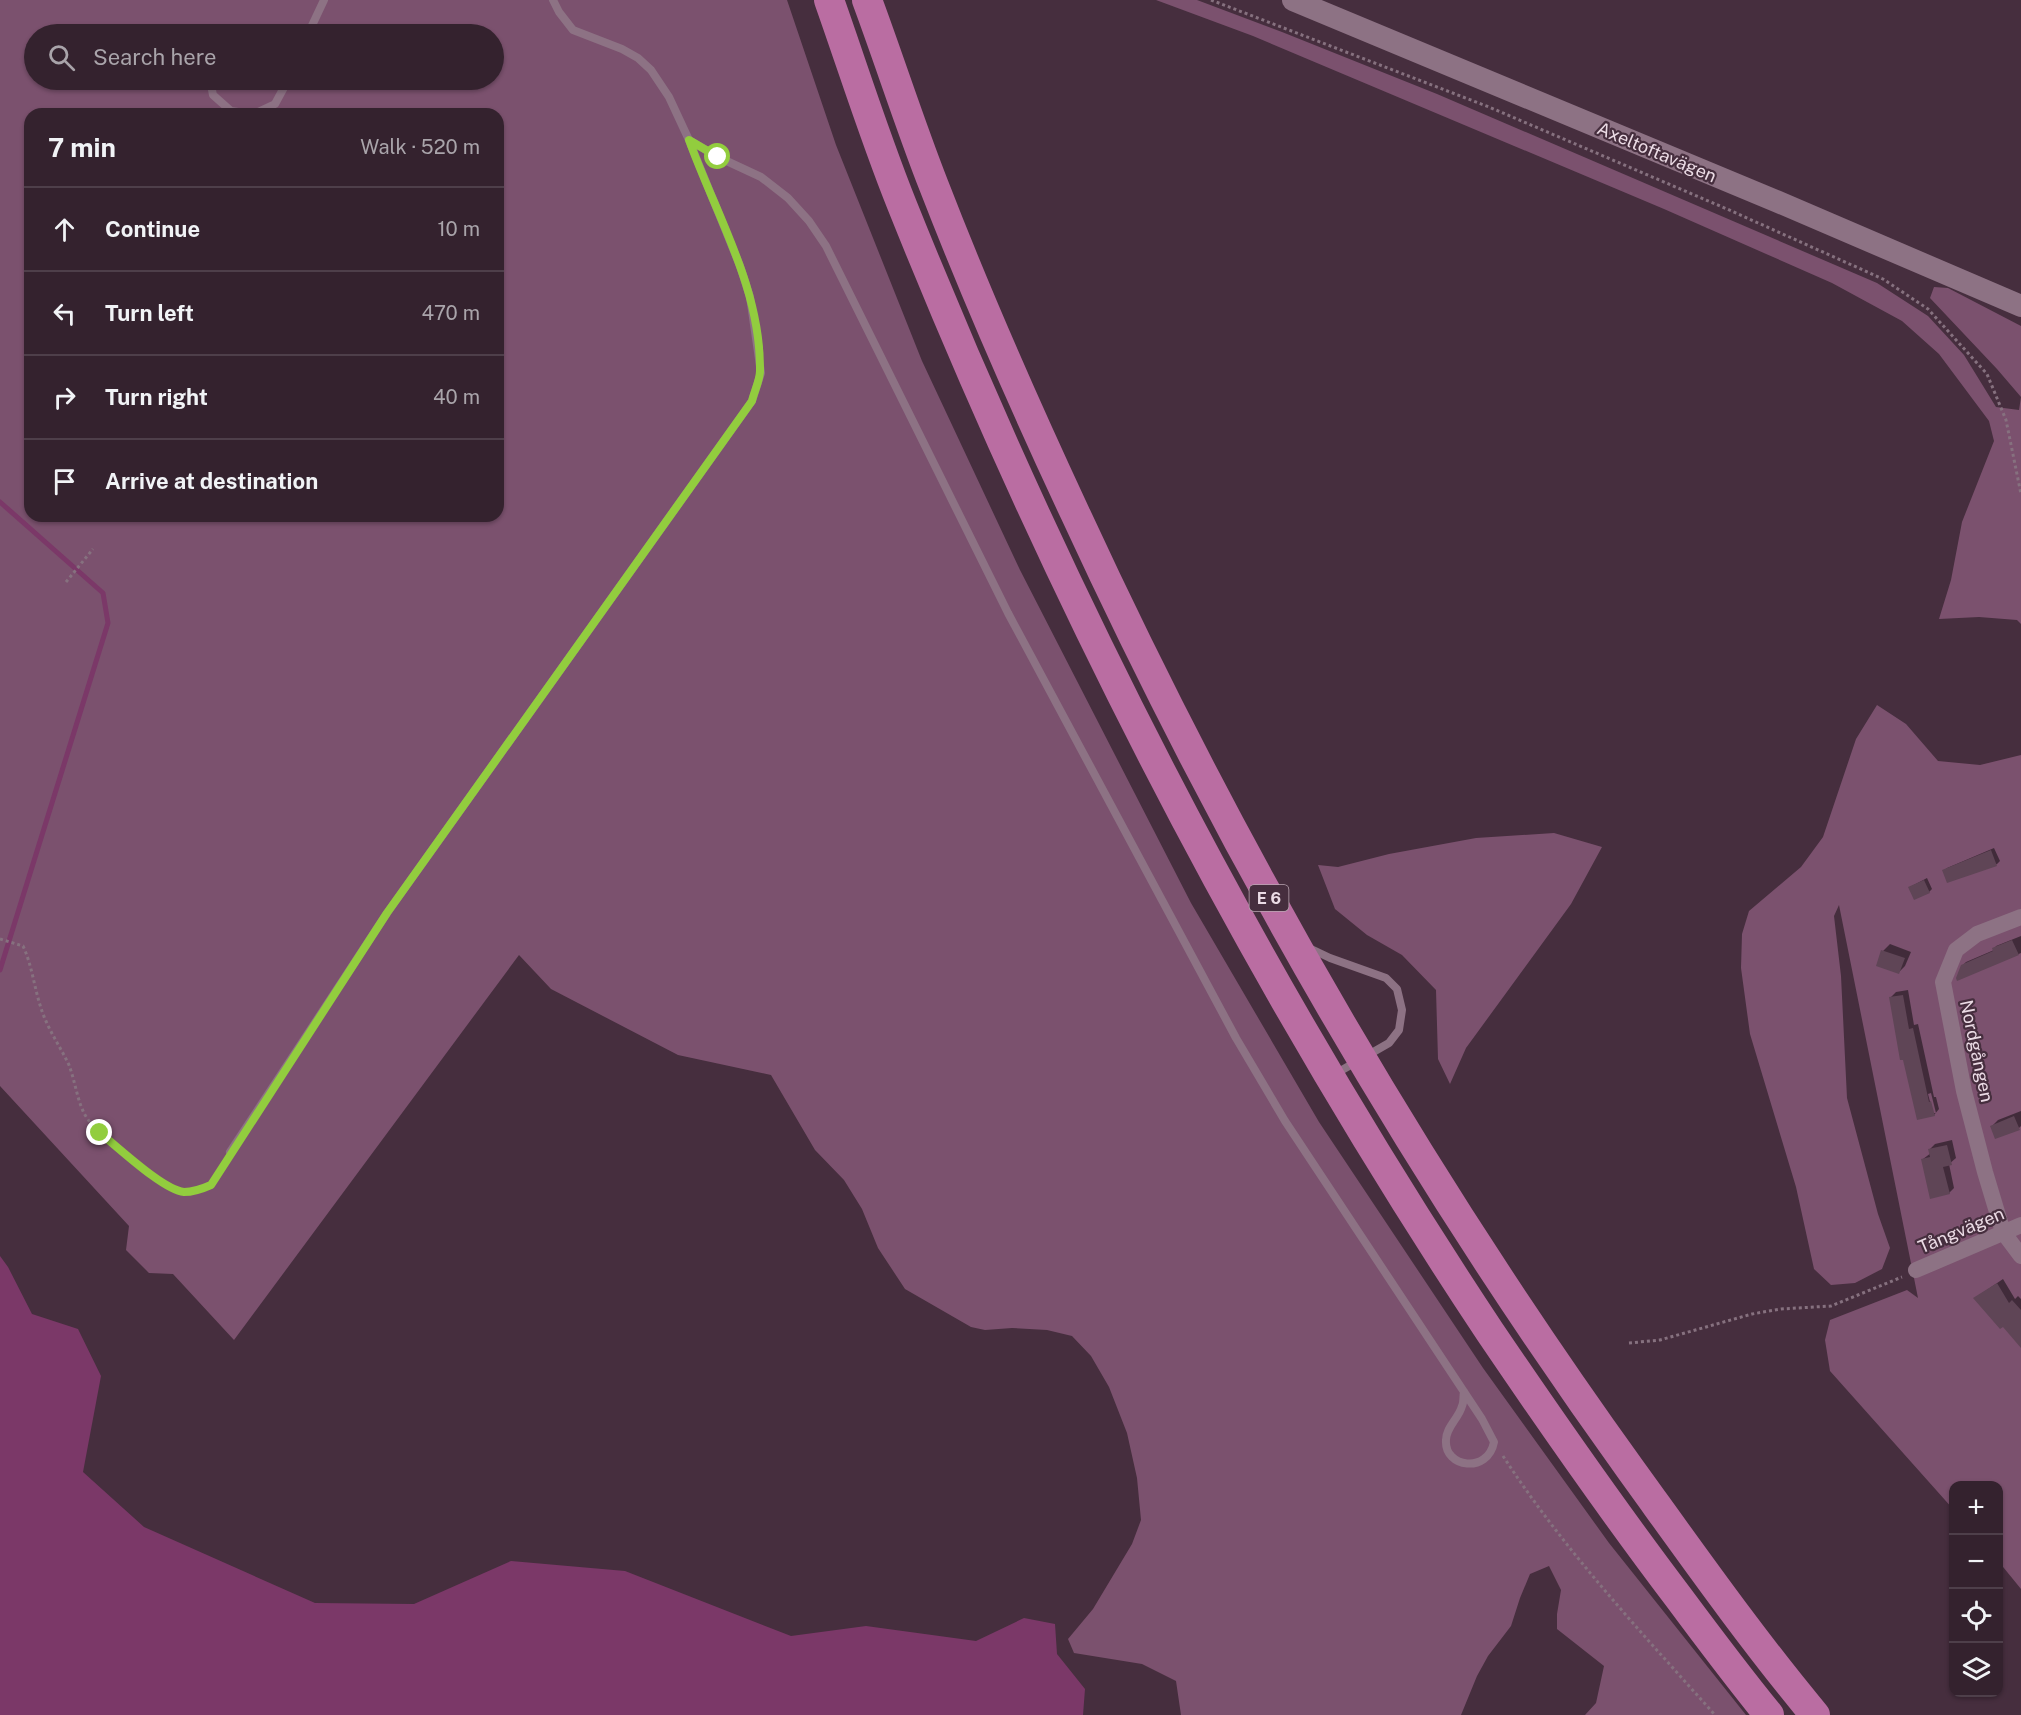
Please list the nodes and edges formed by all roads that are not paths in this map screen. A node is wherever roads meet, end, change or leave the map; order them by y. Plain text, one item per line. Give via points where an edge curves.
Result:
1 (324, 0) edge
2 (553, 0) edge
3 (829, 0) edge
4 (867, 0) edge
5 (1293, 0) edge
6 (313, 24) edge
7 (212, 90) edge
8 (283, 90) edge
9 (228, 108) edge
10 (267, 108) edge
11 (689, 140) junction
12 (2021, 306) edge
13 (2021, 917) edge
14 (1291, 938) junction
15 (1362, 1059) junction
16 (1330, 1077) junction
17 (230, 1152) road end
18 (2021, 1225) edge
19 (2003, 1232) junction
20 (2021, 1256) edge
21 (1916, 1270) road end
22 (1464, 1392) junction
23 (1769, 1715) edge
24 (1815, 1715) edge

1 - 6 lane
2 - 11 lane via 573,30 622,49 651,70
3 - 16 highway, E 6 via 900,200 993,425 1077,605 1201,849
4 - 14 highway, E 6 via 934,187 1028,413 1127,626
5 - 12 main road, Axeltoftavägen
7 - 9 lane
8 - 10 lane via 275,104
11 - 17 lane via 750,297 760,373 752,401 387,913
11 - 22 lane via 761,177 788,198 826,246 1008,613 1236,1038 1285,1121
13 - 19 street, Nordgången via 1977,933 1956,950 1943,982 1964,1091
14 - 15 highway, E 6
14 - 15 lane via 1330,958 1386,978 1397,989 1402,1010 1398,1030 1389,1042
15 - 16 lane
15 - 24 highway, E 6 via 1461,1221 1574,1391 1775,1667
16 - 23 highway, E 6 via 1427,1236 1541,1408
18 - 19 street, Tångvägen
19 - 20 street
19 - 21 street, Tångvägen
22 - 22 lane via 1494,1442 1492,1453 1476,1463 1464,1464 1448,1453 1449,1428 1462,1406

